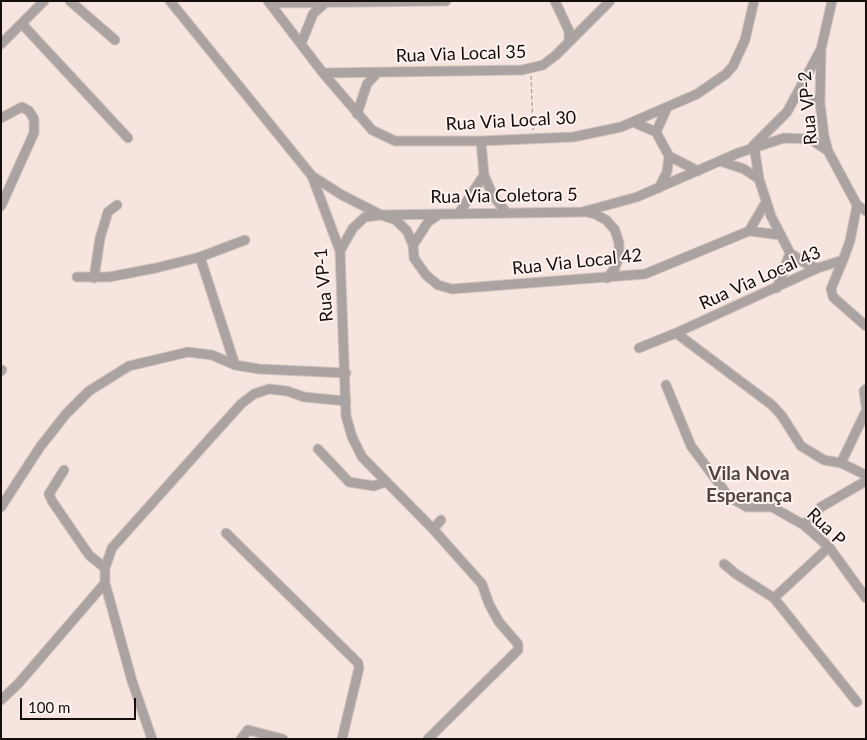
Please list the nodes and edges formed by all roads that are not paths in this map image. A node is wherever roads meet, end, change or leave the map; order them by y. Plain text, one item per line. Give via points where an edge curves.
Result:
1 (44, 1) edge
2 (70, 1) edge
3 (170, 1) edge
4 (446, 1) edge
5 (555, 1) edge
6 (610, 1) edge
7 (754, 1) edge
8 (832, 1) edge
9 (269, 2) edge
10 (325, 3) junction
11 (22, 24) junction
12 (115, 40) dead end
13 (569, 42) junction
14 (1, 44) edge
15 (301, 44) junction
16 (821, 49) junction
17 (323, 73) junction
18 (377, 73) junction
19 (796, 97) junction
20 (820, 103) junction
21 (667, 108) junction
22 (357, 114) junction
23 (1, 118) edge
24 (633, 122) junction
25 (774, 124) junction
26 (823, 127) junction
27 (656, 132) junction
28 (128, 138) dead end
29 (784, 138) junction
30 (810, 139) junction
31 (481, 141) junction
32 (753, 147) junction
33 (828, 152) junction
34 (669, 156) junction
35 (720, 161) junction
36 (698, 171) junction
37 (484, 175) junction
38 (312, 176) junction
39 (759, 180) junction
40 (658, 188) junction
41 (766, 202) junction
42 (117, 205) dead end
43 (857, 205) junction
44 (1, 206) edge
45 (866, 211) edge
46 (506, 212) junction
47 (582, 212) junction
48 (459, 213) junction
49 (440, 214) junction
50 (381, 215) junction
51 (749, 231) junction
52 (781, 235) junction
53 (245, 240) dead end
54 (413, 246) junction
55 (340, 250) junction
56 (790, 253) junction
57 (200, 257) junction
58 (843, 260) junction
59 (818, 268) junction
60 (77, 277) dead end
61 (94, 278) junction
62 (606, 278) junction
63 (777, 288) junction
64 (866, 326) edge
65 (676, 334) junction
66 (639, 348) dead end
67 (235, 364) junction
68 (346, 373) junction
69 (666, 385) dead end
70 (866, 389) edge
71 (346, 401) junction
72 (866, 406) edge
73 (866, 411) edge
74 (318, 449) dead end
75 (842, 463) junction
76 (64, 470) dead end
77 (866, 475) edge
78 (866, 481) edge
79 (385, 482) junction
80 (1, 507) edge
81 (441, 520) dead end
82 (804, 525) junction
83 (433, 529) junction
84 (226, 533) dead end
85 (828, 547) junction
86 (724, 564) dead end
87 (105, 568) junction
88 (105, 583) junction
89 (774, 598) junction
90 (866, 598) edge
91 (1, 700) edge
92 (857, 702) dead end
93 (152, 739) edge
94 (241, 739) edge
95 (283, 739) edge
96 (342, 739) edge
97 (428, 739) edge

1 - 11 street
2 - 12 street
3 - 38 street, Rua VP-1
4 - 10 street
5 - 13 street via 569,31
6 - 13 street, Rua Via Local 35
7 - 21 street, Rua Via Local 30 via 745,40 733,66 697,94
8 - 16 street, Rua VP-2
9 - 10 street
9 - 15 street, Rua Via Local 30
10 - 15 street via 313,14
11 - 14 street
11 - 28 street
13 - 18 street, Rua Via Local 35 via 542,65 531,68
15 - 17 street, Rua Via Local 30
16 - 19 street
16 - 20 street, Rua VP-2
17 - 18 street, Rua Via Local 35
17 - 22 street, Rua Via Local 30
18 - 22 street, Rua Via Local 35 via 367,84
19 - 20 street via 808,97
19 - 25 street via 788,112
20 - 26 street, Rua VP-2
21 - 24 street, Rua Via Local 30
21 - 27 street
22 - 31 street, Rua Via Local 30 via 372,130 395,141
23 - 44 street via 22,107 34,119 34,133
24 - 27 street
24 - 31 street, Rua Via Local 30 via 573,137
25 - 29 street via 774,133
25 - 32 street
26 - 30 street via 819,135
26 - 33 street, Rua VP-2
27 - 34 street
29 - 30 street, Rua Via Coletora 5
29 - 32 street, Rua Via Coletora 5
30 - 33 street
31 - 37 street
32 - 35 street, Rua Via Coletora 5
32 - 39 street
33 - 43 street, Rua VP-2
34 - 36 street
34 - 40 street via 667,172
35 - 36 street, Rua Via Coletora 5
35 - 39 street via 744,169
36 - 40 street, Rua Via Coletora 5
37 - 46 street via 493,196
37 - 48 street
38 - 50 street, Rua Via Coletora 5
38 - 55 street, Rua VP-1
39 - 41 street
40 - 47 street, Rua Via Coletora 5
41 - 51 street
41 - 52 street
42 - 61 street via 108,212
43 - 45 street
43 - 58 street, Rua Via Local 43
46 - 47 street, Rua Via Coletora 5
46 - 48 street, Rua Via Coletora 5
47 - 62 street via 606,220 615,230 619,256 615,268
48 - 49 street, Rua Via Coletora 5
49 - 50 street, Rua Via Coletora 5
49 - 54 street via 428,222
50 - 54 street via 396,220 407,231
50 - 55 street, Rua Via Coletora 5 via 365,217 359,222 344,239
51 - 52 street, Rua Via Local 42
51 - 62 street, Rua Via Local 42 via 645,274
52 - 56 street
53 - 57 street
54 - 62 street, Rua Via Local 42 via 414,258 426,275 438,285 452,290
55 - 68 street, Rua VP-1
56 - 59 street
56 - 63 street
57 - 61 street
57 - 67 street
58 - 59 street, Rua Via Local 43
58 - 64 street via 831,289 832,297
59 - 63 street, Rua Via Local 43
60 - 61 street
63 - 65 street, Rua Via Local 43
65 - 66 street, Rua Via Local 43
65 - 75 street via 772,405 801,446 824,460
67 - 68 street via 259,369
67 - 80 street via 188,352 152,359 113,374 66,414
68 - 71 street, Rua VP-1
69 - 82 street, Rua P via 691,446 729,497 747,507 772,507
70 - 72 street
71 - 79 street, Rua VP-1 via 352,437 362,457
71 - 87 street via 304,397 269,389 254,394 126,531 112,548
73 - 75 street
74 - 79 street via 350,482 374,486
75 - 77 street
76 - 87 street via 49,494 89,555
78 - 82 street via 821,508
79 - 83 street, Rua VP-1
81 - 83 street
82 - 85 street, Rua P
83 - 97 street, Rua VP-1 via 482,584 489,604 518,644 518,650
84 - 96 street via 358,663
85 - 89 street
85 - 90 street, Rua P
86 - 89 street
87 - 88 street
88 - 91 street
88 - 93 street
89 - 92 street
94 - 95 street via 248,730

